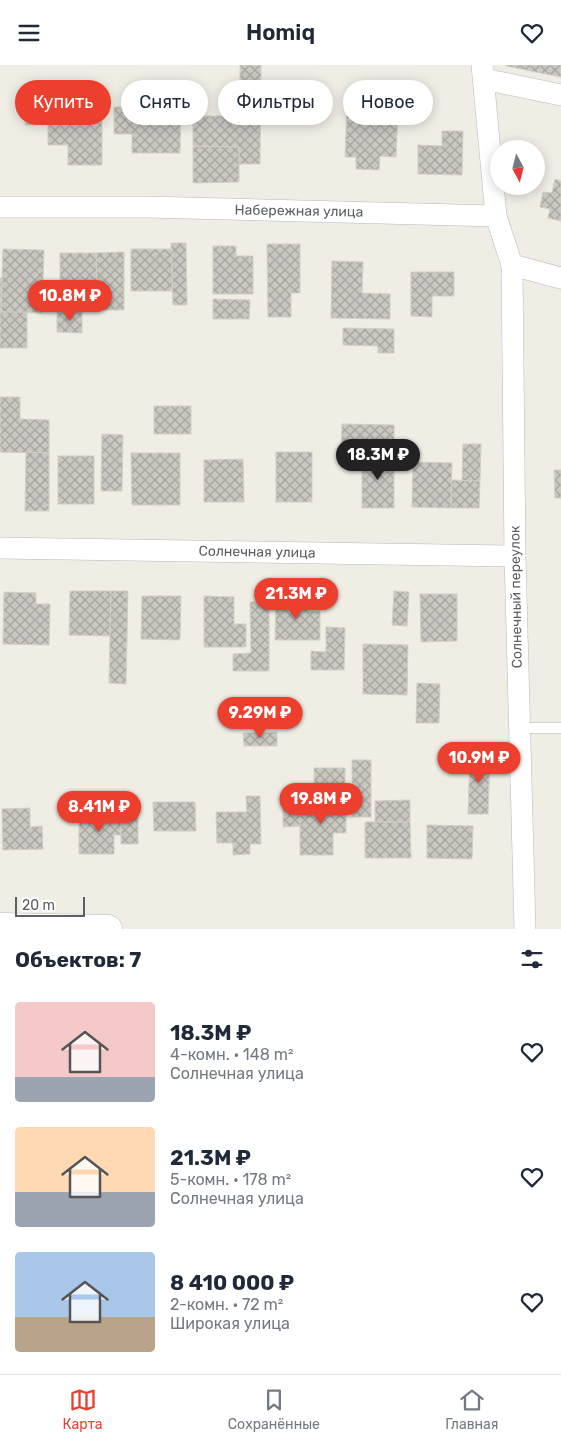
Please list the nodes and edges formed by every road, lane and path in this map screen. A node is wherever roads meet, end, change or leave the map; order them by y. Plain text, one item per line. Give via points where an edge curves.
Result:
1 (483, 72) edge
2 (561, 95) edge
3 (0, 207) edge
4 (496, 216) junction
5 (512, 265) junction
6 (561, 278) edge
7 (0, 549) edge
8 (515, 556) junction
9 (519, 728) junction
10 (561, 728) edge
11 (0, 927) edge
12 (108, 929) edge
13 (525, 929) edge

1 - 2 street
1 - 4 street
3 - 4 street, Набережная улица via 146,207
4 - 5 street
5 - 6 street
5 - 8 street, Солнечный переулок
7 - 8 street, Солнечная улица
8 - 9 street, Солнечный переулок
9 - 10 lane
9 - 13 street, Солнечный переулок
11 - 12 street

